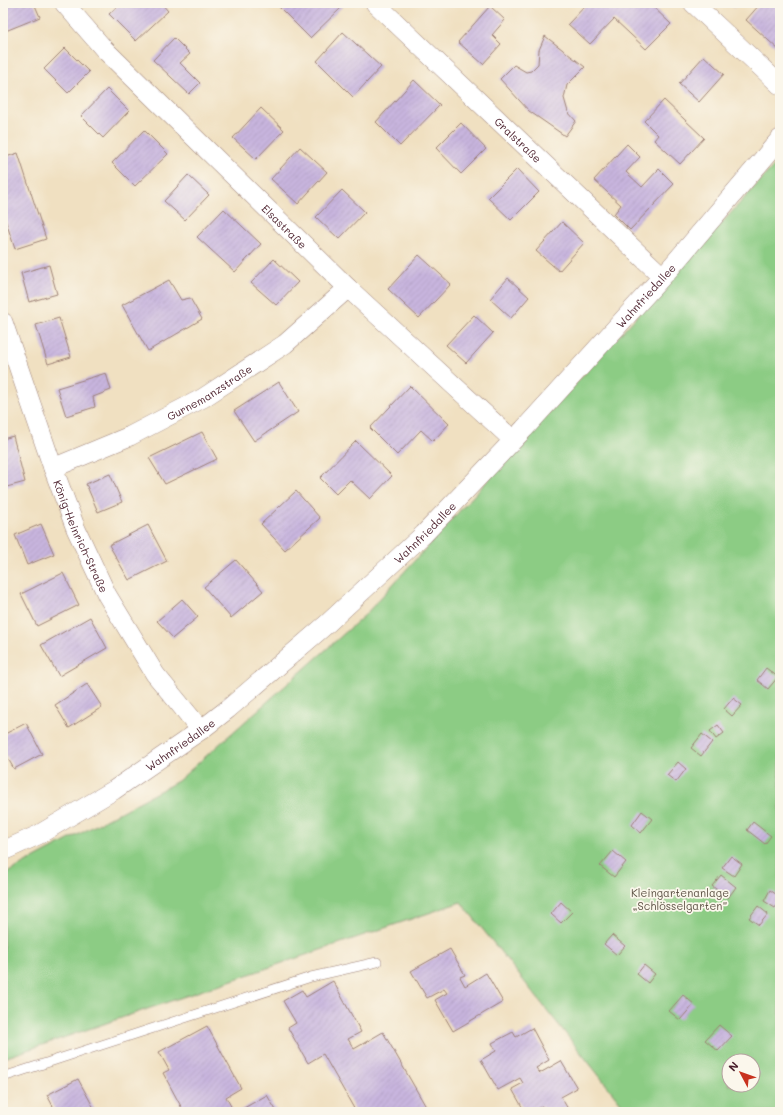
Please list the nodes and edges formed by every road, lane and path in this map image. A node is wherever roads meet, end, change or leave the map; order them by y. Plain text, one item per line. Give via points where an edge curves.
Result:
1 (64, 3) edge
2 (375, 3) edge
3 (693, 3) edge
4 (780, 85) edge
5 (780, 139) edge
6 (662, 276) junction
7 (348, 288) junction
8 (3, 322) edge
9 (513, 440) junction
10 (53, 468) junction
11 (201, 730) junction
12 (3, 851) edge
13 (377, 962) dead end
14 (3, 1078) edge

1 - 7 street, Elsastraße via 104,49
2 - 6 street, Gralstraße
3 - 4 street
5 - 6 street, Wahnfriedallee
6 - 9 street, Wahnfriedallee
7 - 9 street, Elsastraße
7 - 10 street, Gurnemanzstraße via 285,344 203,398 130,436
8 - 10 street, König-Heinrich-Straße
9 - 11 street, Wahnfriedallee via 424,534 328,623
10 - 11 street, König-Heinrich-Straße via 76,529 107,595 155,674
11 - 12 street, Wahnfriedallee via 114,790 38,835
13 - 14 lane via 311,977

